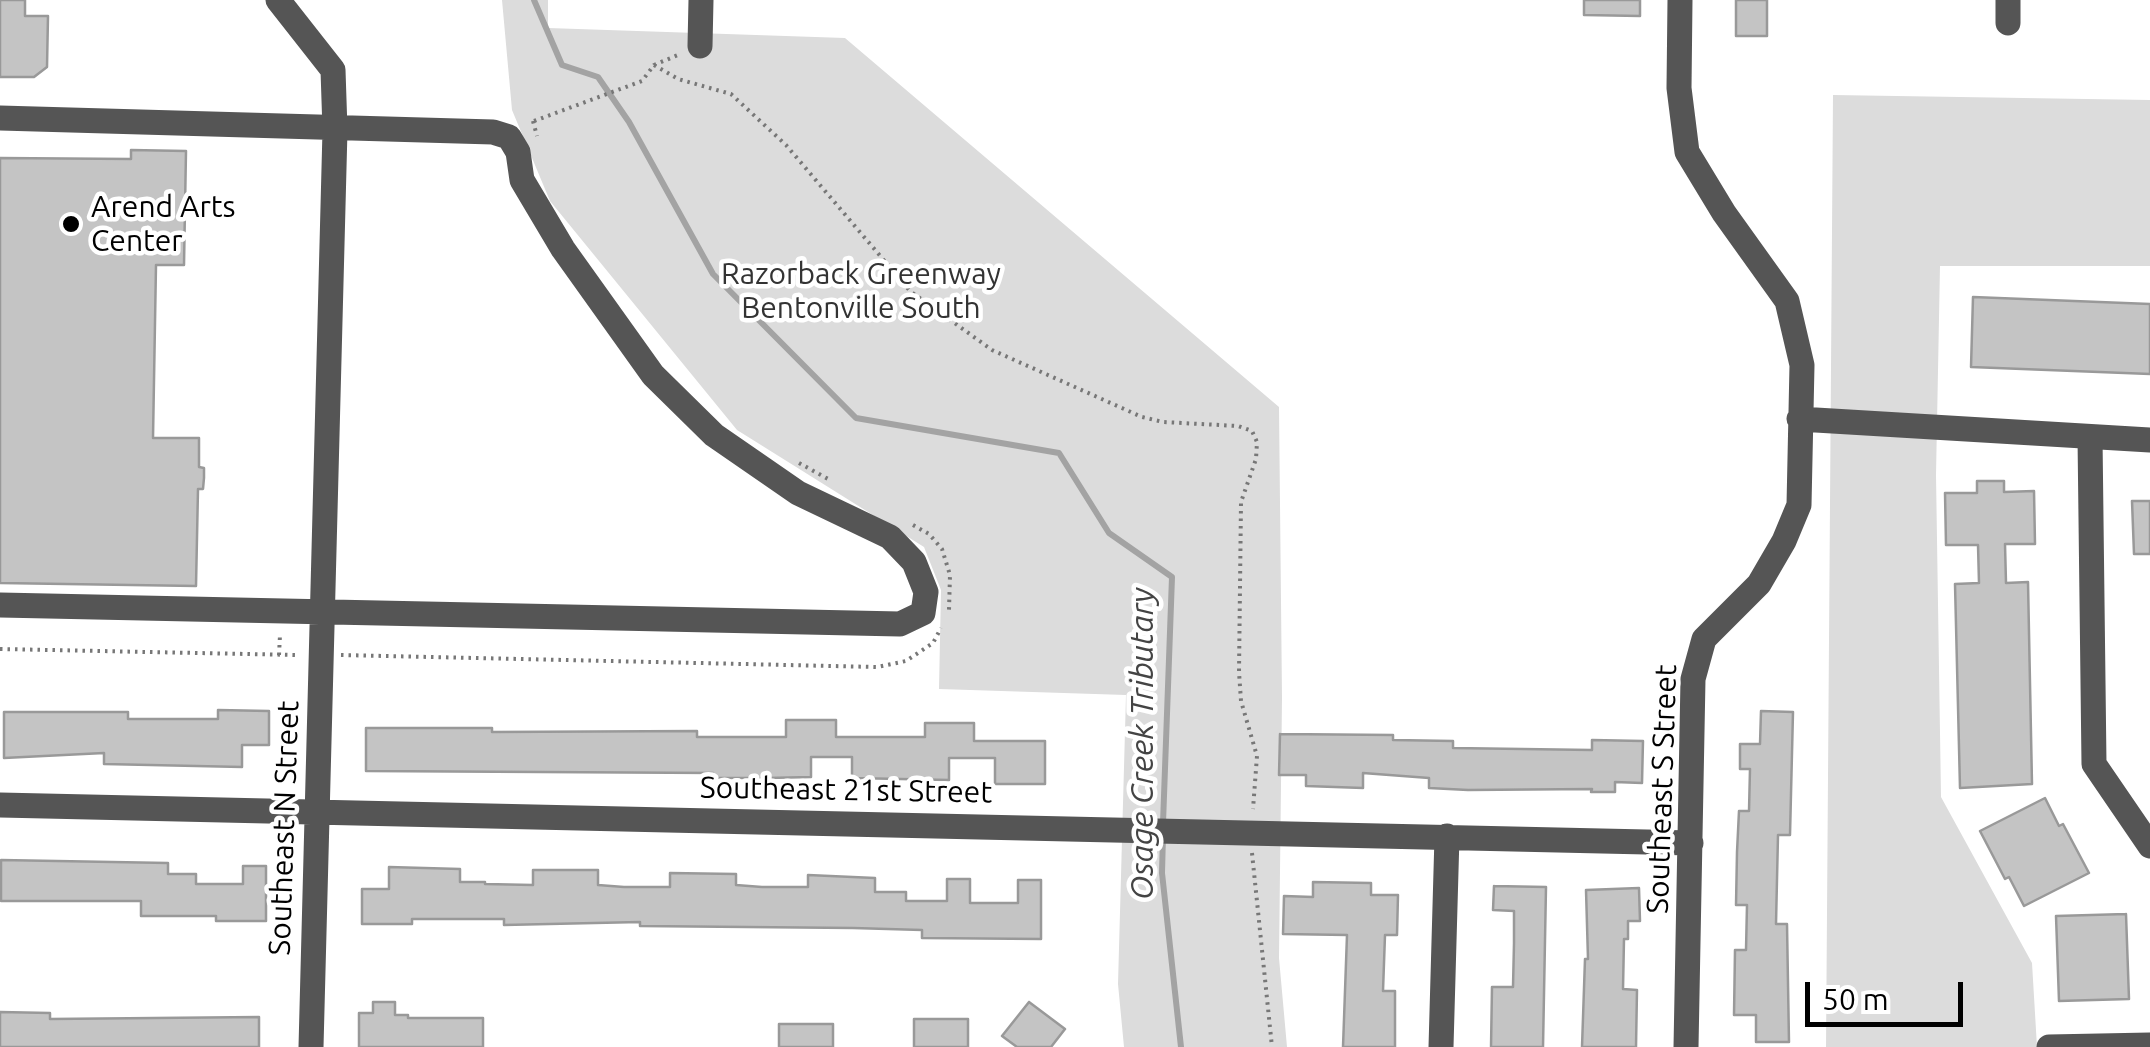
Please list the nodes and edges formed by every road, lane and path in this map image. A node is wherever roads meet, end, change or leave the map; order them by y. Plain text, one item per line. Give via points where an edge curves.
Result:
1 (278, 0) edge
2 (701, 0) edge
3 (1680, 0) edge
4 (700, 46) dead end
5 (0, 118) edge
6 (335, 130) junction
7 (537, 136) dead end
8 (1799, 419) junction
9 (2090, 438) junction
10 (2150, 440) edge
11 (792, 459) dead end
12 (841, 486) dead end
13 (910, 523) dead end
14 (0, 606) edge
15 (323, 610) junction
16 (280, 626) dead end
17 (0, 650) edge
18 (279, 655) junction
19 (339, 655) dead end
20 (306, 656) dead end
21 (0, 805) edge
22 (317, 812) junction
23 (1252, 815) dead end
24 (2142, 820) edge
25 (1447, 836) junction
26 (1691, 843) junction
27 (2150, 846) edge
28 (1252, 855) dead end
29 (2150, 1044) edge
30 (311, 1047) edge
31 (1272, 1047) edge
32 (1441, 1047) edge
33 (1686, 1047) edge
34 (2049, 1047) edge

1 - 6 street, Southeast N Street via 333,70
2 - 4 street
3 - 8 street, Southeast S Street via 1679,88 1687,152 1787,301 1802,365
5 - 6 street
6 - 15 street, Southeast N Street
6 - 15 street via 509,136 522,180 563,250 653,374 714,435 798,493 890,537 914,562 926,592 923,613 900,624
7 - 23 path via 533,121 642,81 654,65 731,94 786,145 910,290 992,350 1142,418 1252,431 1256,458 1242,502 1239,672 1257,756
8 - 9 street
8 - 26 street, Southeast S Street via 1799,504 1784,541 1759,584 1704,639 1693,679
9 - 10 street
9 - 24 street via 2094,764
11 - 12 path
13 - 19 path via 942,549 950,600 933,643 906,661 877,667
14 - 15 street
15 - 22 street, Southeast N Street
16 - 18 path
17 - 18 path
18 - 20 path
21 - 22 street, Southeast 21st Street
22 - 25 street, Southeast 21st Street
22 - 30 street, Southeast N Street
24 - 27 street
25 - 26 street, Southeast 21st Street
25 - 32 street
26 - 33 street, Southeast S Street
28 - 31 path
29 - 34 street

